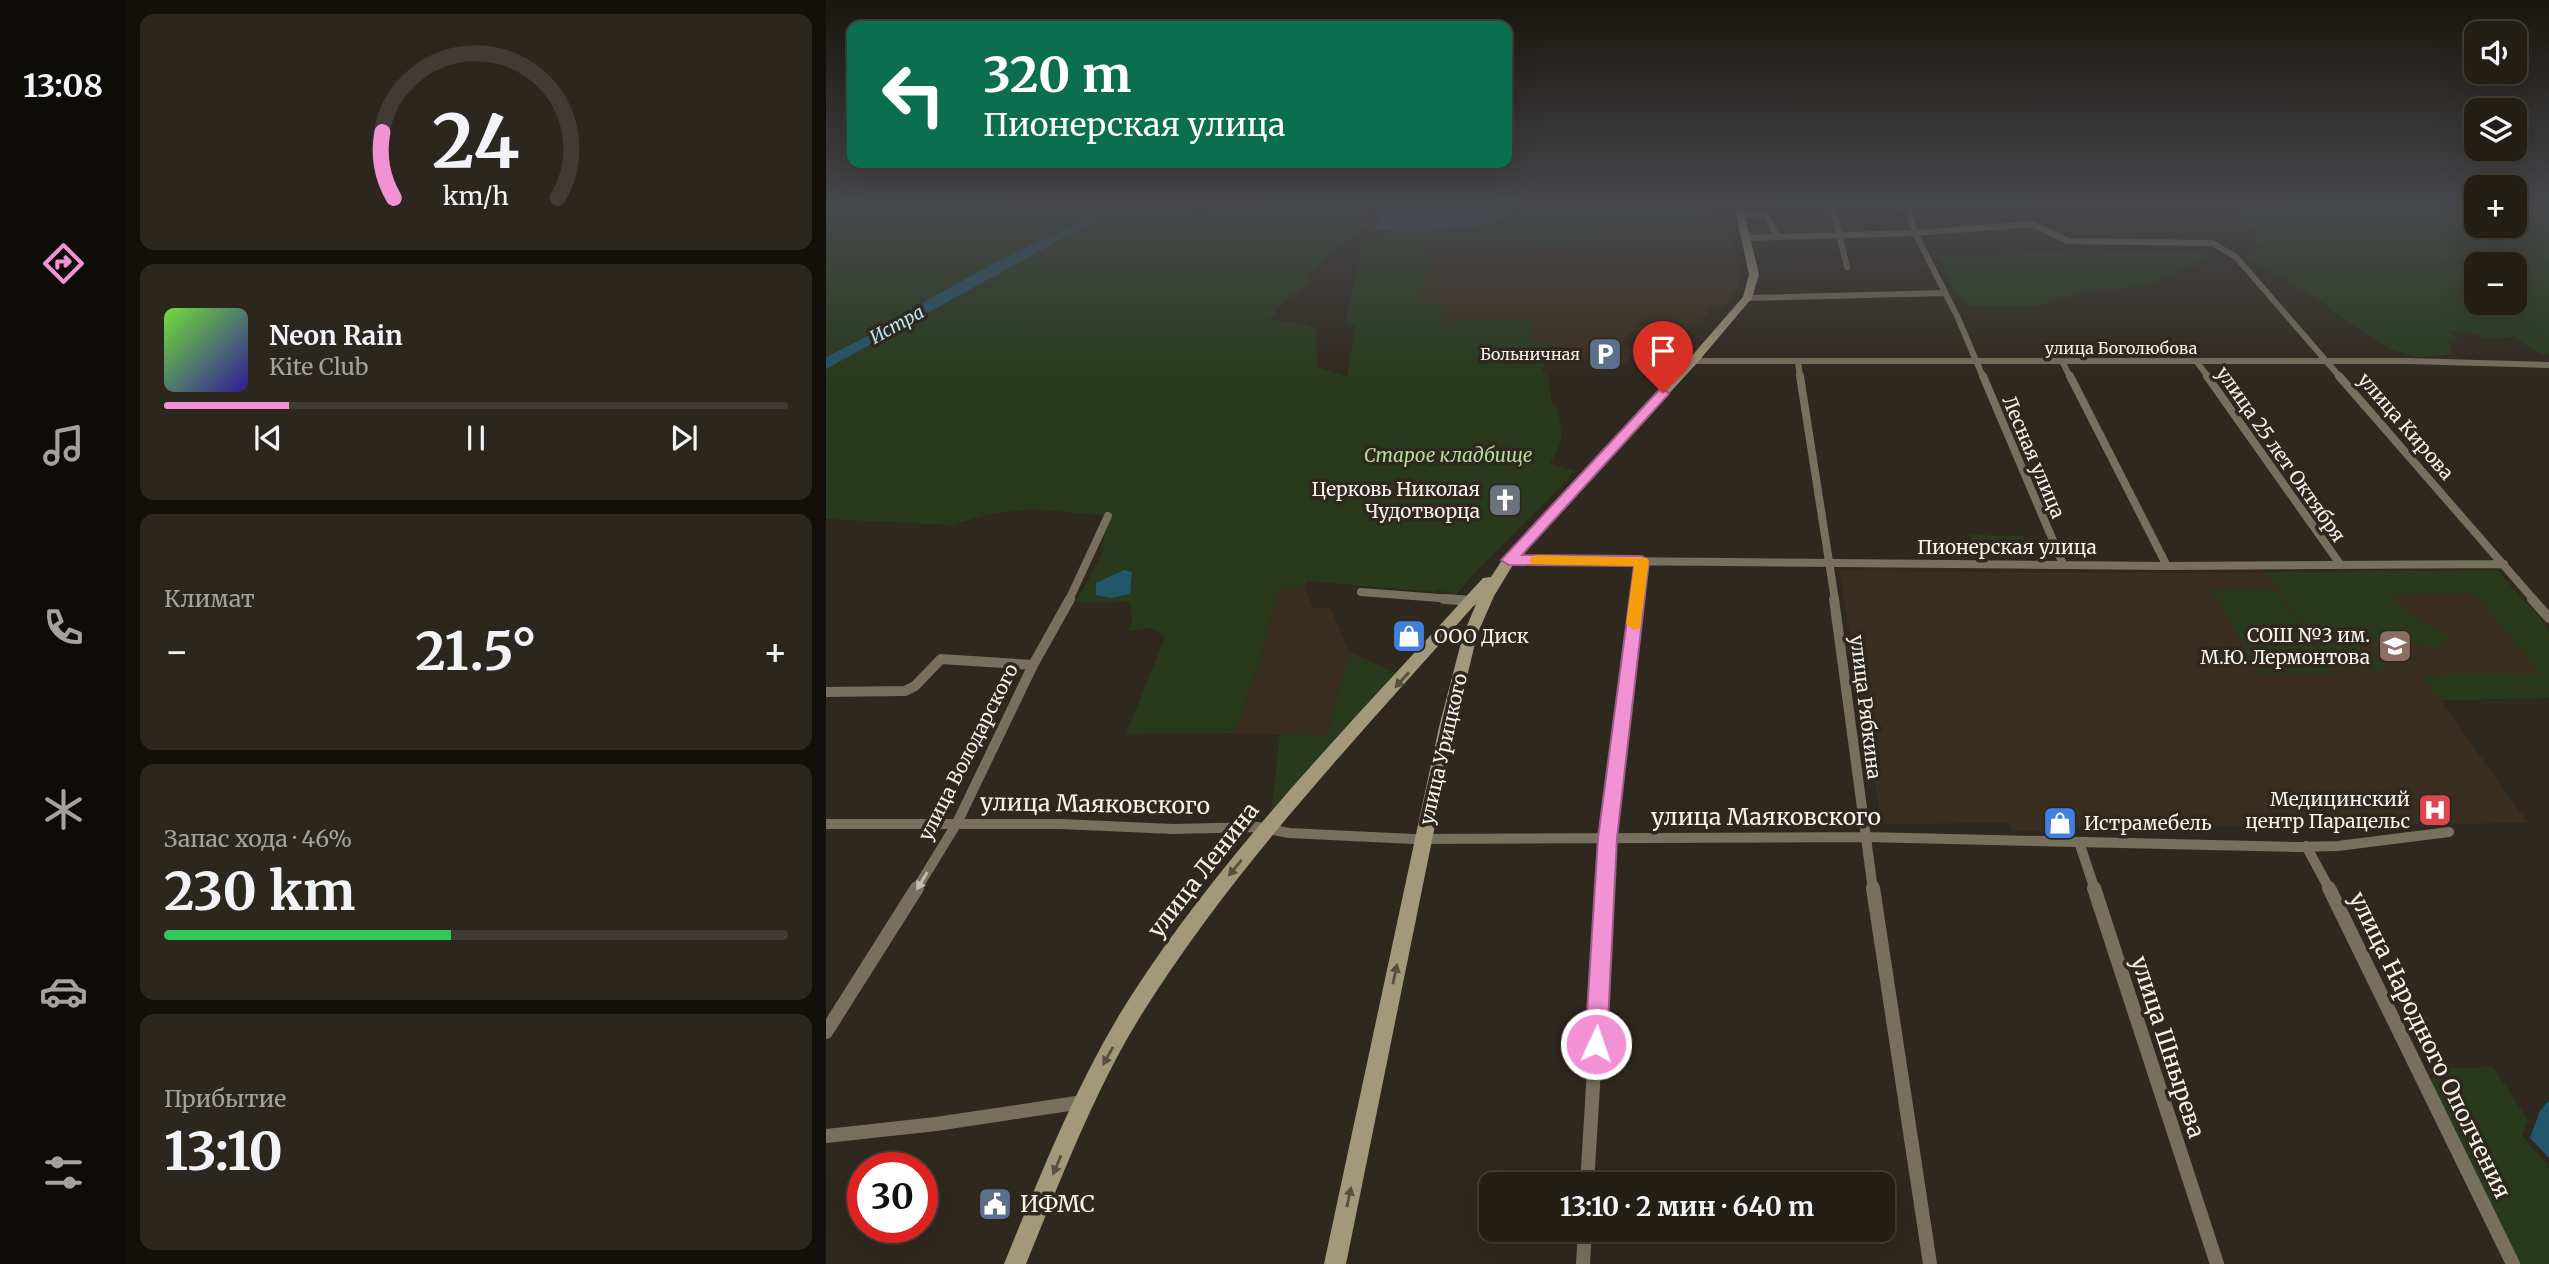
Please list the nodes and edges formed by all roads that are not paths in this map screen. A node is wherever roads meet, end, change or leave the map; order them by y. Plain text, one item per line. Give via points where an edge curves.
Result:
1 (1751, 264) edge
2 (1846, 264) edge
3 (1930, 264) edge
4 (2242, 264) edge
5 (1847, 268) dead end
6 (1945, 293) junction
7 (1747, 298) junction
8 (1693, 361) junction
9 (2328, 361) junction
10 (1798, 362) junction
11 (1976, 362) junction
12 (2197, 362) junction
13 (2063, 363) junction
14 (2549, 365) edge
15 (1108, 516) dead end
16 (1509, 560) junction
17 (1642, 561) junction
18 (1830, 564) junction
19 (2063, 564) junction
20 (2340, 564) junction
21 (2504, 564) junction
22 (2167, 566) junction
23 (1360, 592) dead end
24 (1477, 602) junction
25 (2549, 618) edge
26 (1452, 624) junction
27 (1470, 635) junction
28 (1033, 665) junction
29 (826, 692) edge
30 (957, 823) junction
31 (826, 824) edge
32 (1266, 830) junction
33 (2449, 832) dead end
34 (1865, 837) junction
35 (1608, 838) junction
36 (1423, 839) junction
37 (2079, 842) junction
38 (2306, 846) junction
39 (826, 1032) edge
40 (1083, 1101) junction
41 (826, 1136) edge
42 (1588, 1172) edge
43 (1584, 1242) edge
44 (1015, 1264) edge
45 (1335, 1264) edge
46 (1583, 1264) edge
47 (1930, 1264) edge
48 (2217, 1264) edge
49 (2513, 1264) edge

1 - 7 street via 1754,274
2 - 5 street
3 - 6 street, Лесная улица
4 - 9 street, улица Кирова
6 - 7 street
6 - 11 street, Лесная улица
7 - 8 street, улица Урицкого
8 - 10 street, улица Боголюбова
8 - 16 street, улица Урицкого
9 - 12 street, улица Боголюбова
9 - 14 street, улица Боголюбова
9 - 21 street, улица Кирова
10 - 11 street, улица Боголюбова
10 - 18 street, улица Рябкина
11 - 13 street, улица Боголюбова
11 - 19 street, Лесная улица
12 - 13 street, улица Боголюбова
12 - 20 street, улица 25 лет Октября
13 - 22 street
15 - 28 street, улица Володарского via 1083,578
16 - 17 street, Пионерская улица
16 - 24 street, улица Урицкого
17 - 18 street, Пионерская улица
17 - 35 street
18 - 19 street, Пионерская улица
18 - 34 street, улица Рябкина
19 - 22 street, Пионерская улица
20 - 21 street, Пионерская улица
20 - 22 street, Пионерская улица
21 - 25 street, улица Кирова
23 - 24 street
24 - 26 street, улица Ленина
24 - 27 street, улица Урицкого
26 - 27 street via 1467,617
26 -> 32 street, улица Ленина
27 - 36 street, улица Урицкого
28 - 29 street via 941,659 905,691
28 - 30 street, улица Володарского
30 - 31 street, улица Маяковского
30 - 32 street, улица Маяковского
30 -> 39 street, улица Володарского
32 - 36 street, улица Маяковского
32 -> 40 street, улица Ленина via 1192,923 1137,1004
33 - 38 street, улица Маяковского
34 - 35 street, улица Маяковского
34 - 37 street, улица Маяковского
34 - 47 street, улица Рябкина
35 - 36 street, улица Маяковского
35 - 42 street
45 -> 36 street, улица Урицкого
37 - 38 street, улица Маяковского
37 - 48 street, улица Шнырева
38 - 49 street, улица Народного Ополчения
40 - 41 street via 936,1125
40 -> 44 street, улица Ленина
43 - 46 street

